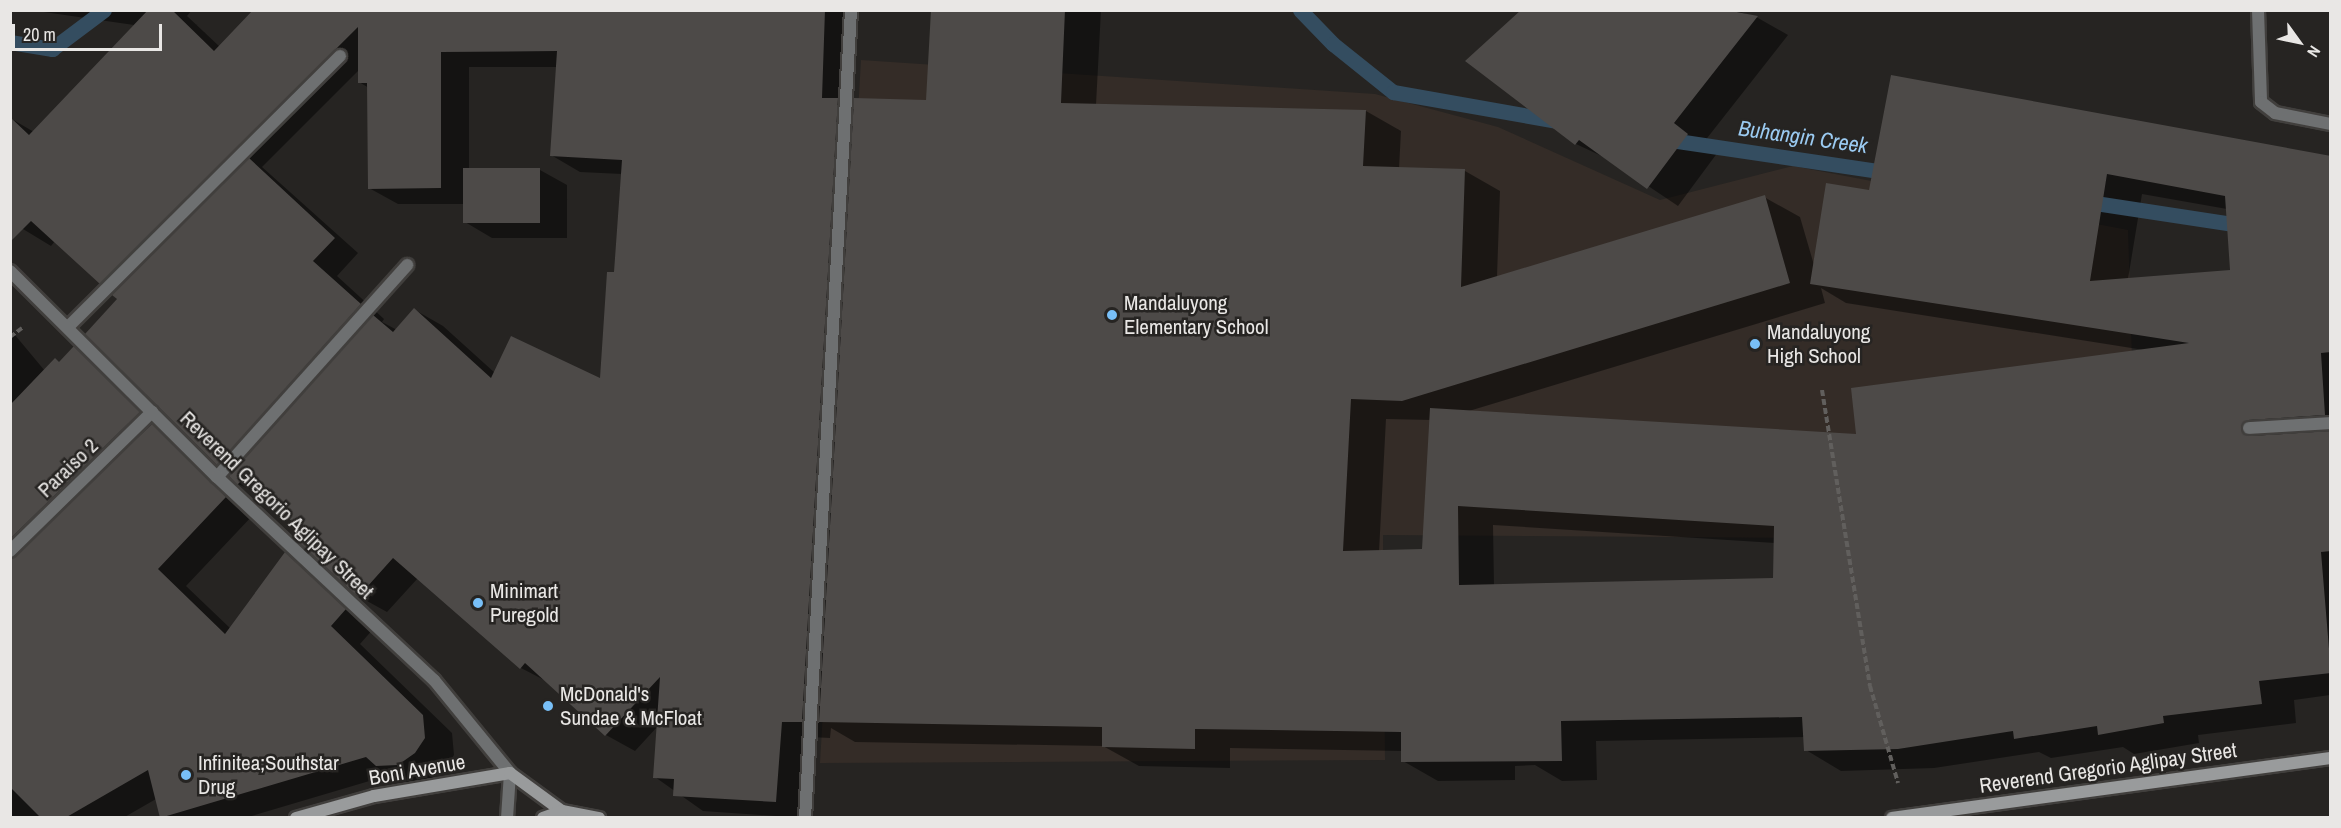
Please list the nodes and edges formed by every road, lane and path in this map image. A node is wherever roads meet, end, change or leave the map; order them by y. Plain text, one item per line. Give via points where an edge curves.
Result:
1 (851, 10) edge
2 (2258, 10) edge
3 (340, 56) dead end
4 (2331, 124) edge
5 (407, 265) dead end
6 (10, 271) edge
7 (68, 327) junction
8 (1822, 390) dead end
9 (152, 412) junction
10 (2331, 423) edge
11 (2249, 428) dead end
12 (217, 477) junction
13 (10, 551) edge
14 (2331, 758) edge
15 (510, 773) junction
16 (562, 811) junction
17 (1907, 816) junction
18 (296, 818) edge
19 (507, 818) edge
20 (543, 818) edge
21 (599, 818) edge
22 (805, 818) edge
23 (1892, 818) edge

1 - 22 street
2 - 4 street via 2261,102 2275,113
3 - 7 street
5 - 12 street
6 - 7 street, Reverend Gregorio Aglipay Street
7 - 9 street, Reverend Gregorio Aglipay Street
8 - 17 path via 1870,686
9 - 12 street, Reverend Gregorio Aglipay Street
9 - 13 street, Paraiso 2
10 - 11 street
12 - 15 street, Reverend Gregorio Aglipay Street via 434,680
14 - 17 main road, Reverend Gregorio Aglipay Street
15 - 16 main road, Reverend Gregorio Aglipay Street
15 - 18 main road, Boni Avenue via 374,796
15 - 19 street
16 - 20 main road
16 - 21 main road, Reverend Gregorio Aglipay Street
17 - 23 main road, Reverend Gregorio Aglipay Street

